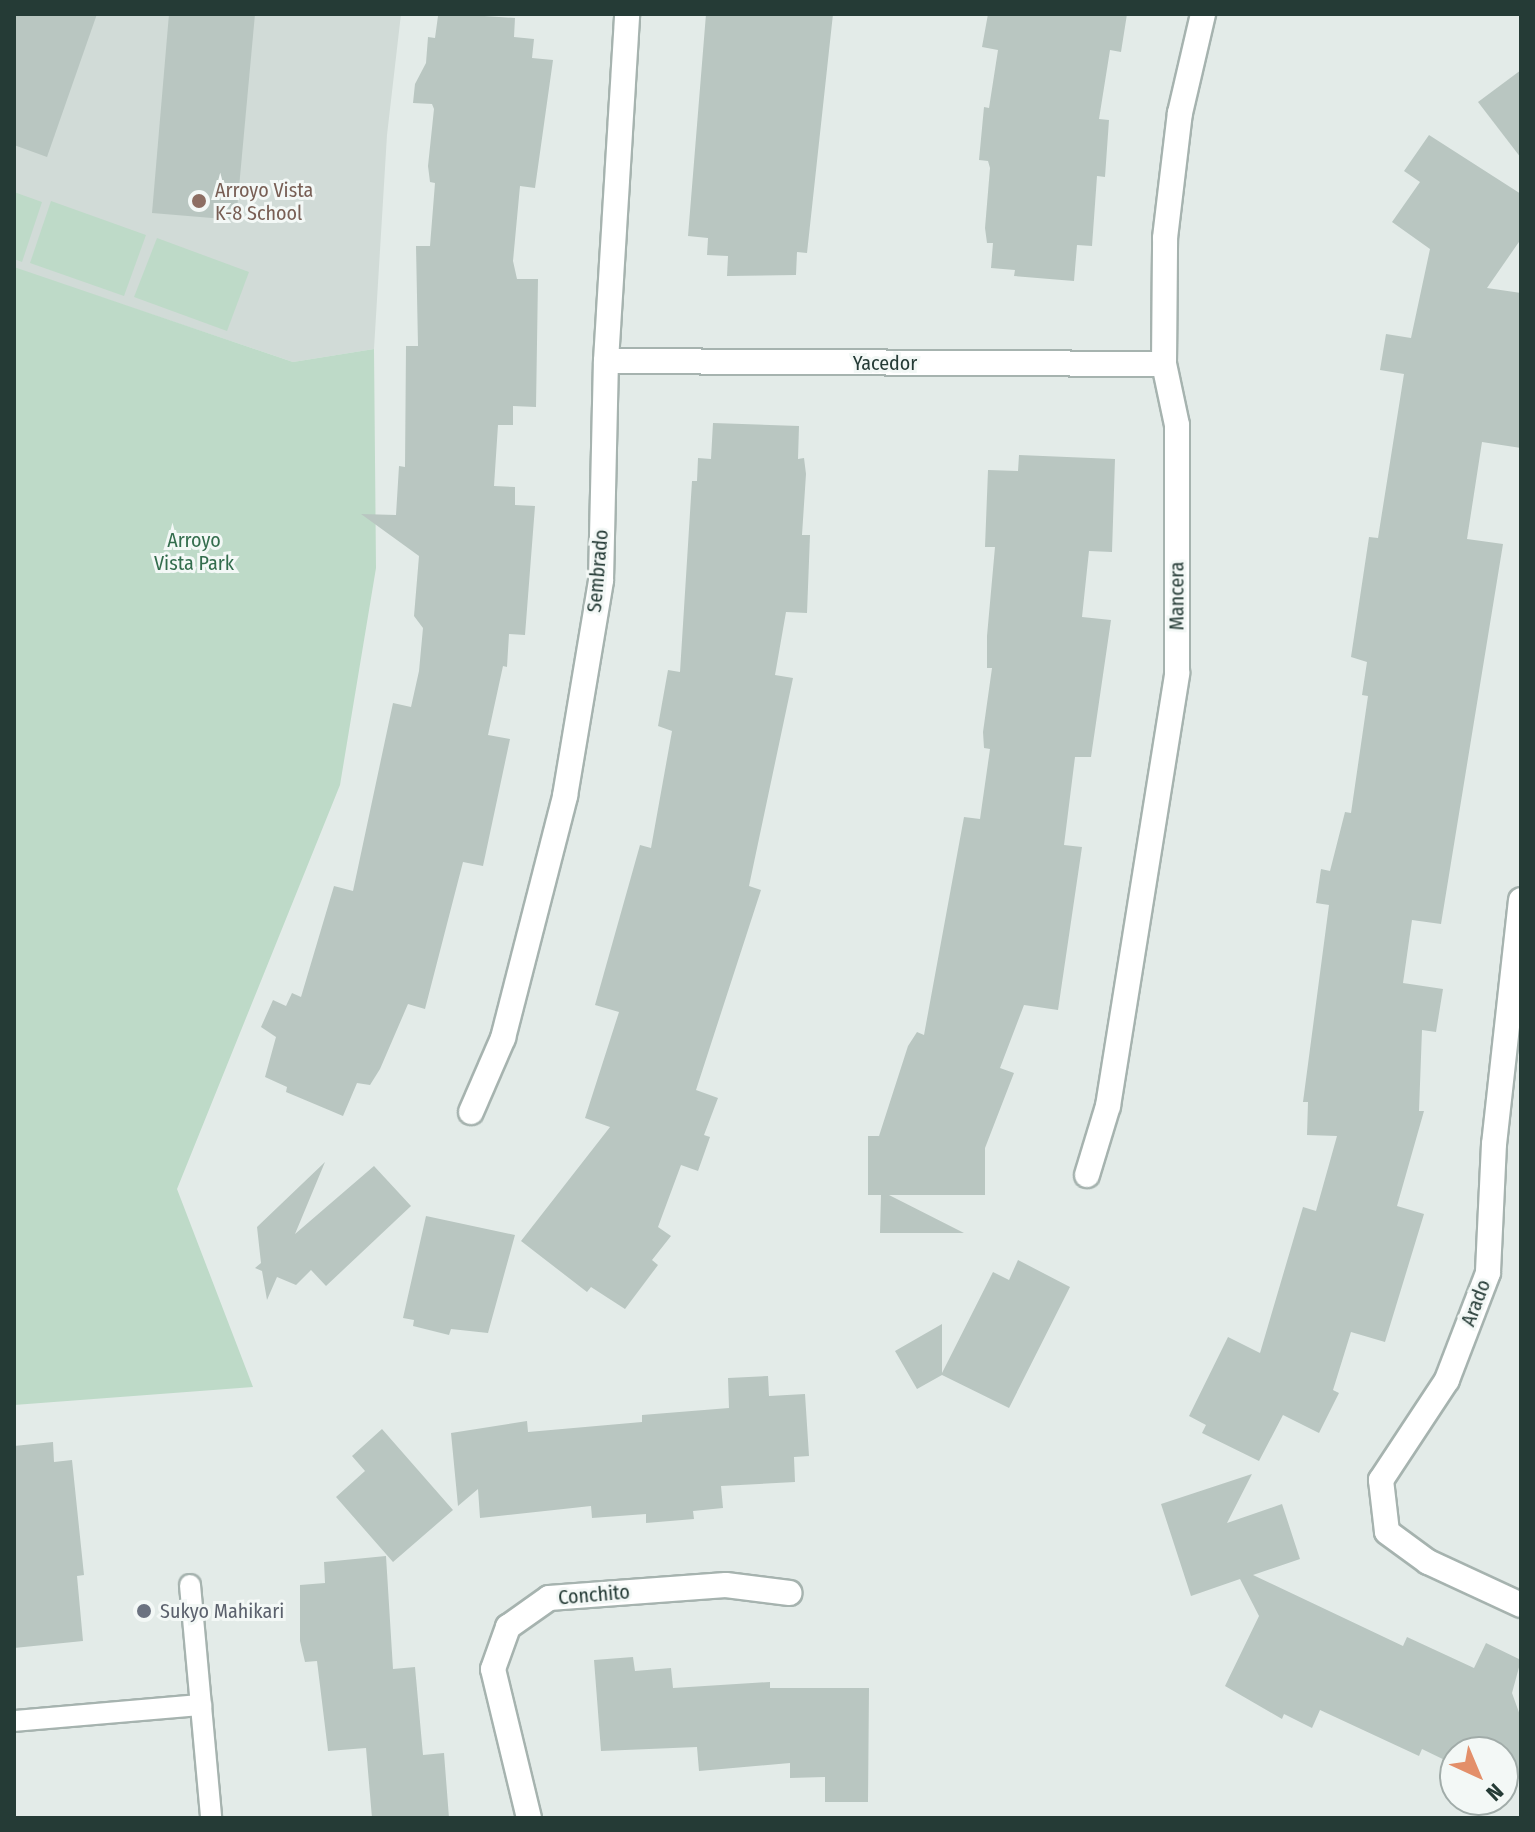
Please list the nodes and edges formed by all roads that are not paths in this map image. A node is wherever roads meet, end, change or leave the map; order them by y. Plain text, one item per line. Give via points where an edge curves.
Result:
1 (627, 14) edge
2 (1203, 14) edge
3 (606, 361) junction
4 (1164, 364) junction
5 (1521, 900) edge
6 (471, 1112) dead end
7 (1087, 1175) dead end
8 (190, 1585) dead end
9 (789, 1593) dead end
10 (1521, 1605) edge
11 (201, 1705) junction
12 (14, 1721) edge
13 (211, 1818) edge
14 (529, 1818) edge

1 - 3 street, Sembrado
2 - 4 street, Mancera via 1180,113 1165,238
3 - 4 street, Yacedor
3 - 6 street, Sembrado via 601,580 567,781 503,1038
4 - 7 street, Mancera via 1177,425 1177,673 1108,1106
5 - 10 street, Arado via 1494,1144 1488,1273 1447,1380 1381,1480 1387,1532 1428,1562
8 - 11 lane
9 - 14 street, Conchito via 726,1585 549,1598 508,1627 493,1669
11 - 12 lane
11 - 13 lane

